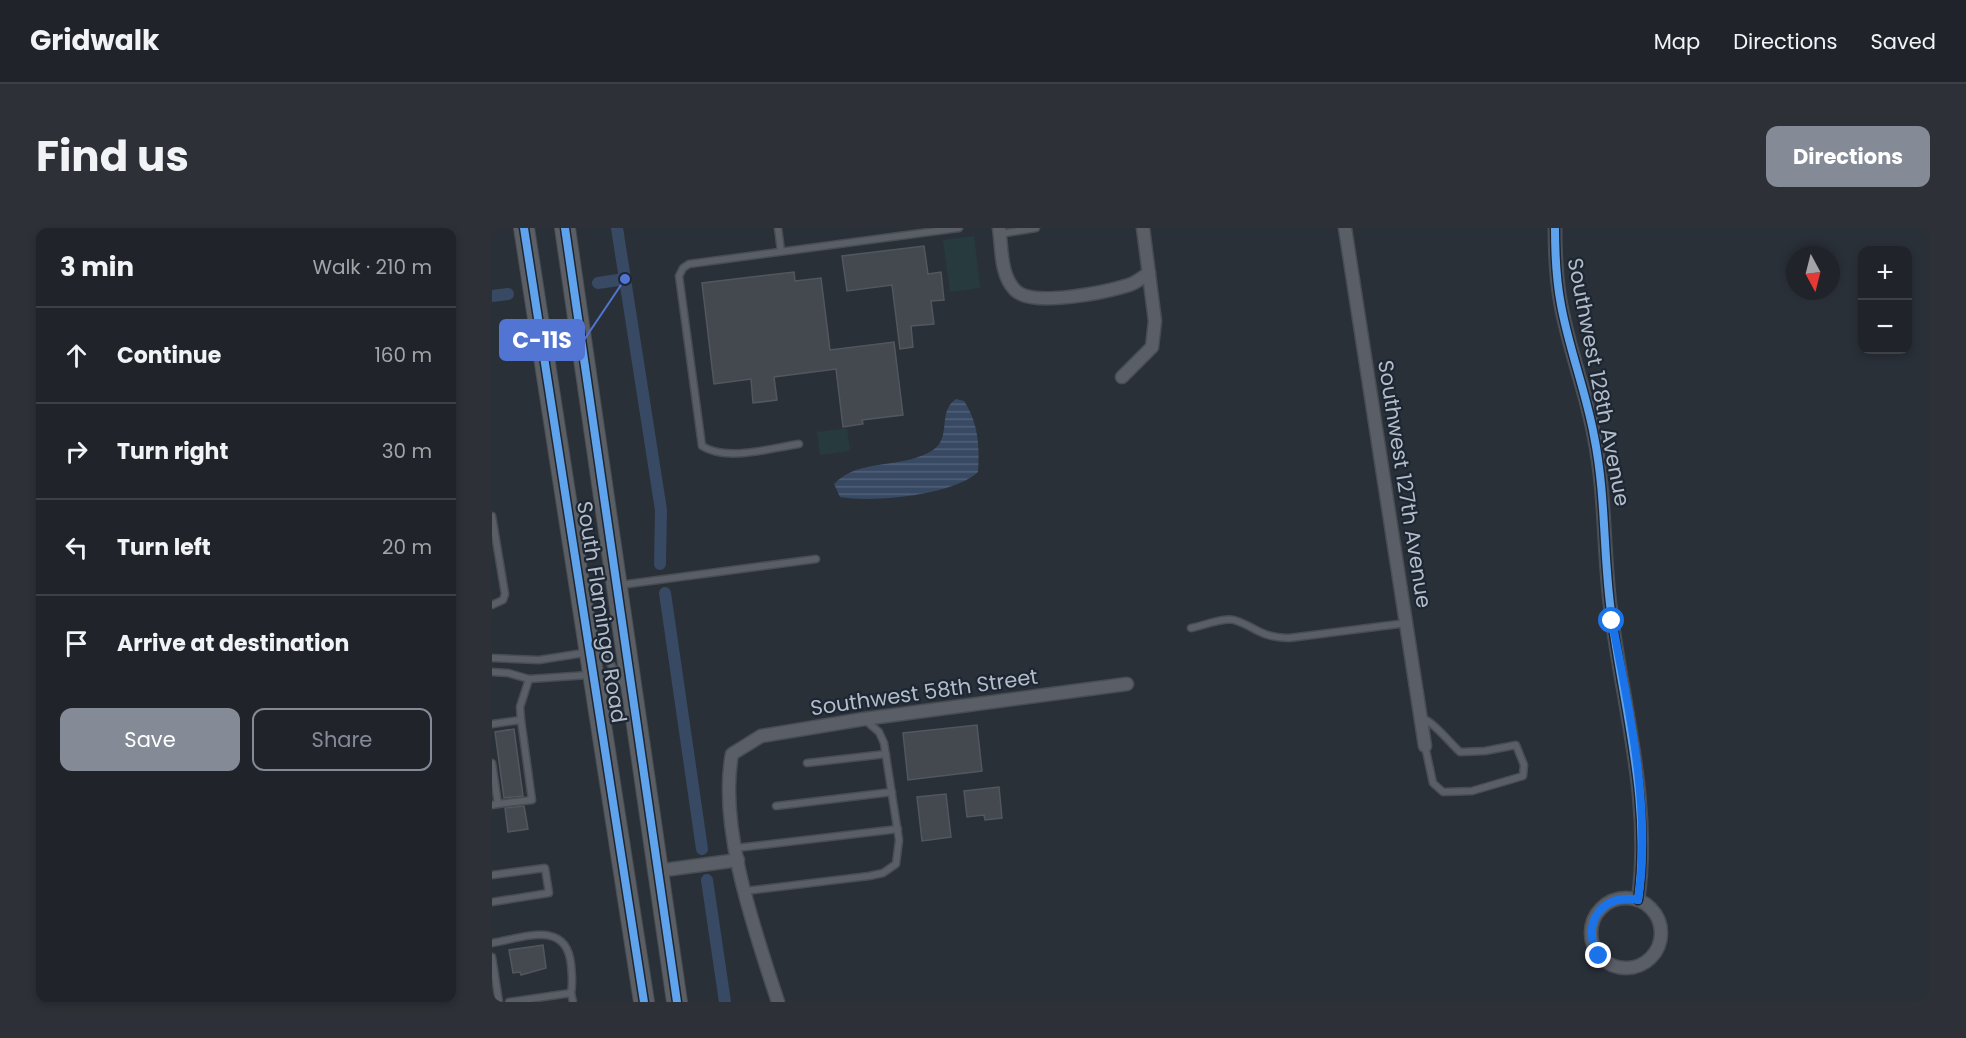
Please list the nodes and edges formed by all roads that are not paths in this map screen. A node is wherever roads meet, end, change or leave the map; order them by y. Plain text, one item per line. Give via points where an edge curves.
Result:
1 (524, 228) edge
2 (564, 228) edge
3 (778, 228) edge
4 (959, 228) edge
5 (1036, 228) edge
6 (1143, 228) edge
7 (1345, 228) edge
8 (1556, 228) edge
9 (1000, 231) edge
10 (781, 251) junction
11 (1149, 273) junction
12 (1122, 377) dead end
13 (800, 444) dead end
14 (492, 516) edge
15 (816, 559) dead end
16 (501, 572) junction
17 (492, 574) edge
18 (616, 586) junction
19 (492, 605) edge
20 (1407, 623) junction
21 (1191, 628) dead end
22 (590, 652) junction
23 (492, 658) edge
24 (492, 672) edge
25 (593, 675) junction
26 (529, 679) junction
27 (1127, 684) dead end
28 (632, 698) junction
29 (1421, 717) junction
30 (864, 719) junction
31 (521, 720) junction
32 (492, 724) edge
33 (1425, 746) joint
34 (886, 754) junction
35 (492, 763) edge
36 (807, 763) dead end
37 (892, 792) junction
38 (495, 805) edge
39 (776, 806) dead end
40 (897, 829) junction
41 (737, 854) junction
42 (657, 871) junction
43 (492, 875) edge
44 (745, 891) junction
45 (1638, 900) junction
46 (492, 902) edge
47 (492, 943) edge
48 (492, 957) edge
49 (571, 993) junction
50 (499, 1002) edge
51 (508, 1002) edge
52 (573, 1002) edge
53 (644, 1002) edge
54 (677, 1002) edge
55 (778, 1002) edge

1 - 22 highway, South Flamingo Road
2 - 18 highway, South Flamingo Road
3 - 10 lane
4 - 10 lane
5 - 9 lane
6 - 11 street
7 - 20 street, Southwest 127th Avenue
8 - 45 street, Southwest 128th Avenue via 1555,267 1561,307 1595,439 1611,610 1633,739 1642,864
9 - 11 street via 1005,276 1016,292 1033,299 1131,285
10 - 13 lane via 689,264 680,276 702,446 724,454
11 - 12 street via 1155,321 1152,347
14 - 16 lane
15 - 18 lane
16 - 17 lane
16 - 19 lane via 503,600
18 - 28 highway, South Flamingo Road
20 - 21 lane via 1288,638 1269,638 1234,620
20 - 29 street, Southwest 127th Avenue
22 - 23 lane via 539,660
22 - 25 highway, South Flamingo Road
22 - 28 lane via 608,660
24 - 26 lane
25 - 26 lane
25 - 53 highway, South Flamingo Road
26 - 31 lane via 520,707
27 - 30 street, Southwest 58th Street
28 - 42 highway, South Flamingo Road
29 - 33 street, Southwest 127th Avenue
29 - 33 lane via 1460,752 1516,745 1524,765 1523,776 1472,791 1443,792 1433,783
30 - 34 lane via 879,732
30 - 41 street, Southwest 58th Street via 761,735 732,754 727,780
31 - 32 lane
31 - 38 lane via 532,800
34 - 36 lane
34 - 37 lane
35 - 38 lane
37 - 39 lane
37 - 40 lane
40 - 41 lane
40 - 44 lane via 897,864 883,873
41 - 42 street
41 - 44 street
42 - 54 highway, South Flamingo Road
43 - 46 lane via 545,868 549,893
44 - 55 street
45 - 45 street via 1659,921 1661,932 1656,951 1631,968 1608,963 1593,946 1592,923 1605,904 1627,897
47 - 49 lane via 548,934 560,939 570,956
48 - 50 lane
49 - 51 lane
49 - 52 lane

